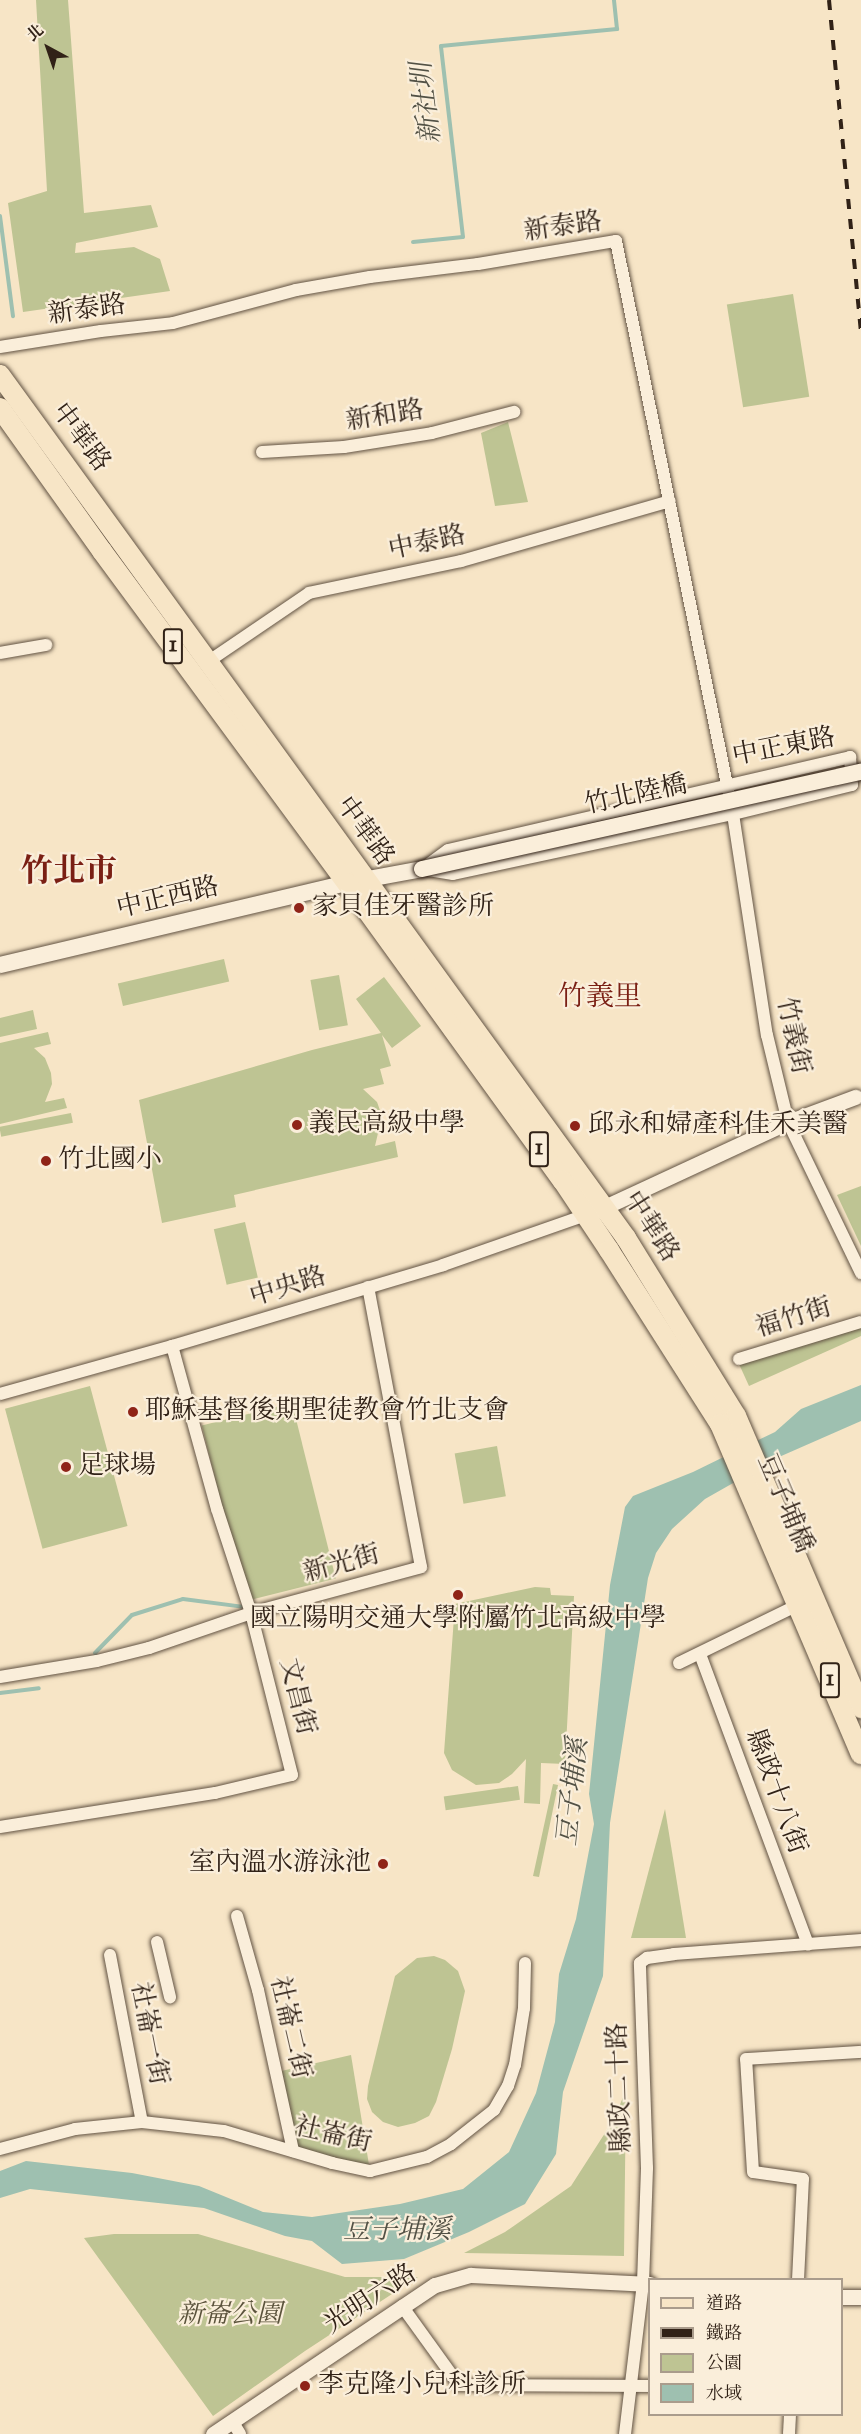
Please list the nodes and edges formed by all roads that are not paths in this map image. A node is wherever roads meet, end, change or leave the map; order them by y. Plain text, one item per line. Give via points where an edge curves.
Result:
1 (0, 347) edge
2 (0, 375) edge
3 (0, 408) edge
4 (513, 412) dead end
5 (262, 452) dead end
6 (670, 501) junction
7 (46, 645) dead end
8 (0, 653) edge
9 (209, 662) junction
10 (861, 772) edge
11 (728, 789) junction
12 (733, 813) junction
13 (422, 869) junction
14 (356, 881) junction
15 (0, 965) edge
16 (855, 1098) dead end
17 (788, 1122) junction
18 (605, 1206) junction
19 (586, 1215) junction
20 (861, 1273) edge
21 (368, 1287) junction
22 (861, 1322) edge
23 (172, 1346) junction
24 (739, 1359) dead end
25 (0, 1394) edge
26 (728, 1420) junction
27 (806, 1601) junction
28 (251, 1613) junction
29 (700, 1654) junction
30 (679, 1663) dead end
31 (0, 1677) edge
32 (861, 1708) edge
33 (861, 1754) edge
34 (0, 1827) edge
35 (237, 1916) dead end
36 (861, 1940) edge
37 (157, 1942) dead end
38 (808, 1945) junction
39 (110, 1955) dead end
40 (525, 1963) dead end
41 (170, 1997) dead end
42 (861, 2052) edge
43 (142, 2122) junction
44 (0, 2149) edge
45 (294, 2151) junction
46 (798, 2278) edge
47 (646, 2283) edge
48 (843, 2297) edge
49 (861, 2297) edge
50 (402, 2306) junction
51 (632, 2385) junction
52 (648, 2386) edge
53 (790, 2416) edge
54 (236, 2428) edge
55 (213, 2434) edge
56 (626, 2434) edge
57 (789, 2434) edge

1 - 6 street, 新泰路 via 173,323 296,290 370,277 616,241
2 - 9 main road, 中華路 / 1
3 - 14 main road, 中華路 / 1 via 102,551
4 - 5 street, 新和路 via 432,433 344,447
6 - 9 street, 中泰路 via 462,561 309,593
6 - 11 street, 新泰路
7 - 8 street
9 - 14 main road, 中華路 / 1
10 - 13 main road, 竹北陸橋, bridge
11 - 12 street, 竹義街
11 - 12 street, 中正東路 via 850,757 852,785
11 - 13 street, 中正東路 via 448,850
12 - 13 street, 中正東路 via 453,874
12 - 17 street, 竹義街 via 767,1035
13 - 14 main road, 中正東路
14 - 15 main road, 中正西路
14 - 18 main road, 中華路 / 1
14 - 19 main road, 中華路 / 1
16 - 17 street
17 - 18 street
17 - 20 street, 竹義街
18 - 19 street
18 - 26 main road, 中華路 / 1
19 - 21 street, 中央路
19 - 26 main road, 中華路 / 1
21 - 23 street, 中央路
21 - 28 street, 新光街 via 421,1567
22 - 24 street, 福竹街
23 - 25 street, 中央路
23 - 28 street, 文昌街 via 217,1509
26 - 27 main road, 豆子埔橋 / 1
27 - 29 street
27 - 32 main road, 1
27 - 33 main road, 1
28 - 31 street, 新光街 via 149,1648
28 - 34 street, 文昌街 via 292,1775 215,1793
29 - 30 street
29 - 38 street, 縣政十八街
35 - 45 street, 社崙二街
36 - 38 street, 縣政二十路
37 - 41 street
38 - 47 street, 縣政二十路 via 684,1953 647,1958 640,1963
39 - 43 street, 社崙一街
40 - 45 street, 社崙街 via 524,2008 515,2065 494,2110 473,2128 427,2157 370,2171
42 - 46 street via 746,2059 753,2172 803,2180
43 - 44 street, 社崙街 via 75,2129
43 - 45 street, 社崙街 via 224,2131
47 - 50 street, 光明六路 via 471,2275 435,2285
47 - 51 street, 縣政二十路
48 - 49 street
50 - 51 street via 459,2385
50 - 54 street, 光明六路
51 - 52 street
51 - 56 street, 縣政二十路
53 - 57 street
54 - 55 street, 光明六路

